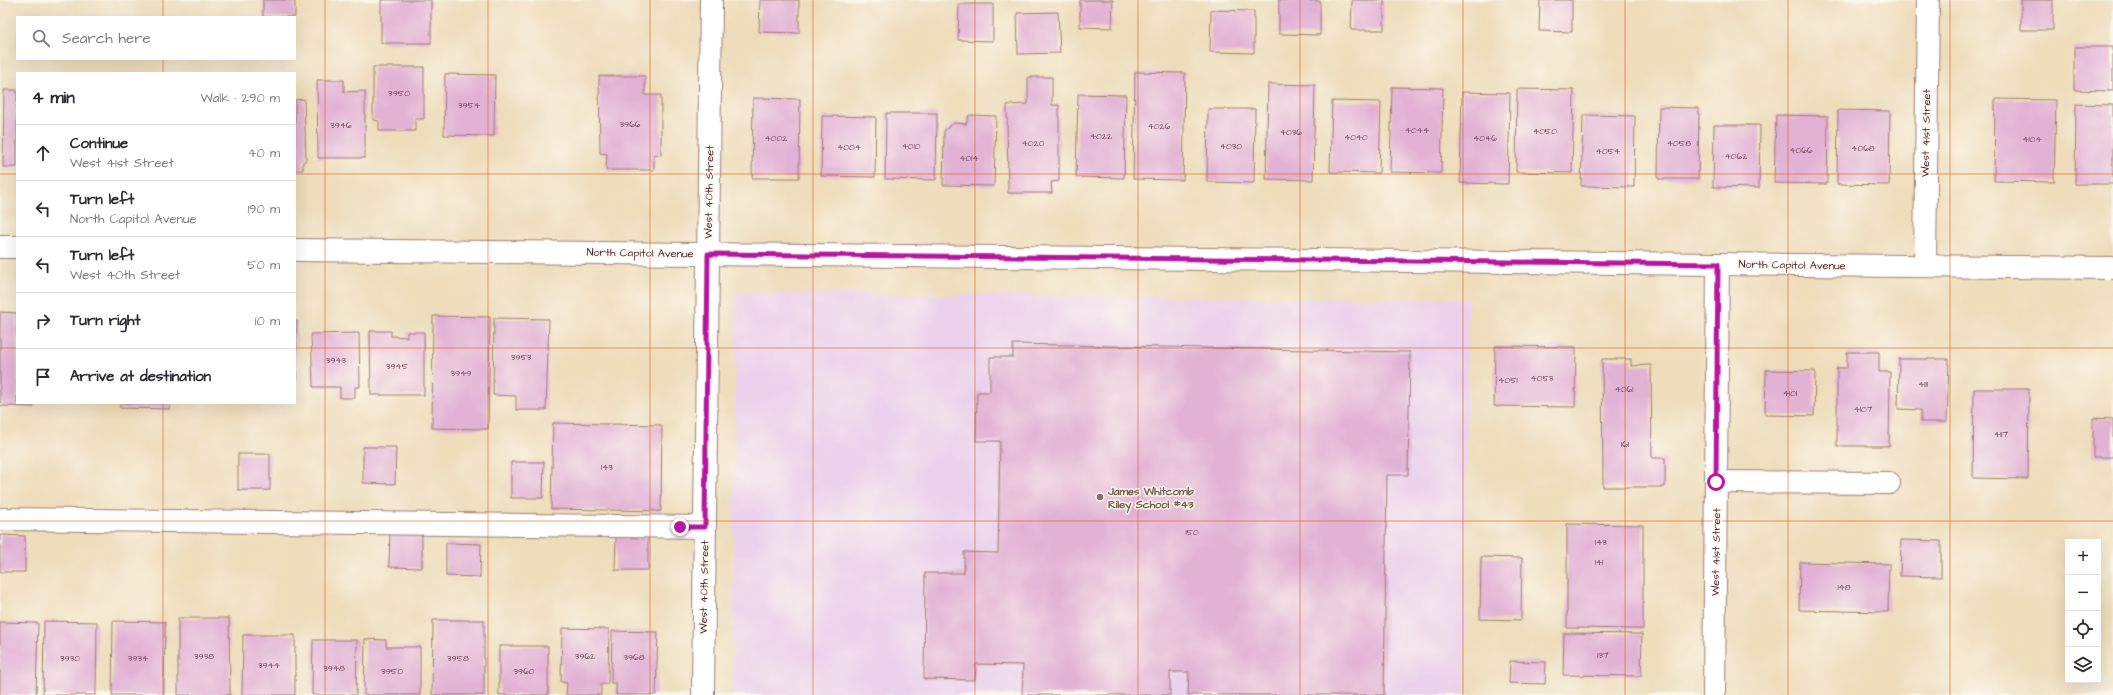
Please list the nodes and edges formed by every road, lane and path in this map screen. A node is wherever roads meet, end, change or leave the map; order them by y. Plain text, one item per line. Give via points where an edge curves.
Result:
1 (711, 0) edge
2 (1928, 0) edge
3 (0, 247) edge
4 (16, 247) edge
5 (296, 250) edge
6 (708, 254) junction
7 (1718, 264) junction
8 (1925, 266) junction
9 (2113, 268) edge
10 (1716, 482) junction
11 (1889, 483) dead end
12 (0, 519) edge
13 (705, 527) junction
14 (703, 695) edge
15 (1714, 695) edge

1 - 6 main road, West 40th Street
2 - 8 main road, West 41st Street
3 - 4 main road
5 - 6 main road, North Capitol Avenue
6 - 7 main road, North Capitol Avenue
6 - 13 main road, West 40th Street
7 - 8 main road, North Capitol Avenue
7 - 10 main road, West 41st Street
8 - 9 main road, North Capitol Avenue
10 - 11 main road
10 - 15 main road, West 41st Street
12 - 13 main road
13 - 14 main road, West 40th Street

